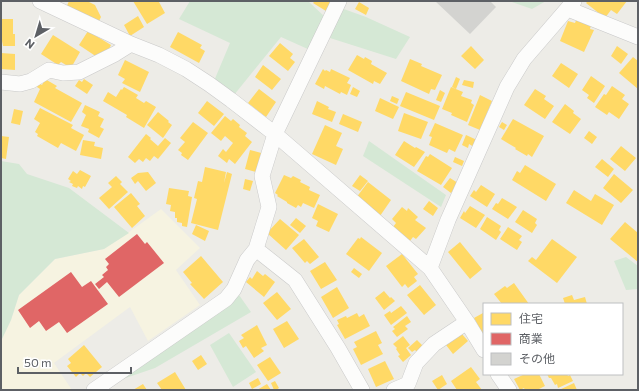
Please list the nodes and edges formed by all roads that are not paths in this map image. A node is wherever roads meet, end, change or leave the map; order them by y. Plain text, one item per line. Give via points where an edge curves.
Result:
1 (40, 1) edge
2 (339, 1) edge
3 (571, 5) edge
4 (638, 37) edge
5 (131, 44) junction
6 (1, 82) edge
7 (275, 134) junction
8 (256, 249) junction
9 (430, 268) junction
10 (467, 322) junction
11 (483, 348) edge
12 (499, 375) edge
13 (94, 390) edge
14 (362, 390) edge
15 (394, 390) edge
16 (509, 390) edge

1 - 5 street
2 - 7 street
3 - 4 street
3 - 9 street via 524,59 507,86 448,220
5 - 6 street via 78,72 63,73 49,70 31,81 20,84
5 - 7 street via 159,55 209,84
7 - 8 street via 262,176 269,207
7 - 9 street
8 - 13 street via 247,260 234,289 226,299
8 - 14 street via 295,280
9 - 10 street
10 - 11 street
10 - 15 street via 434,344 416,363 408,384
12 - 16 street

